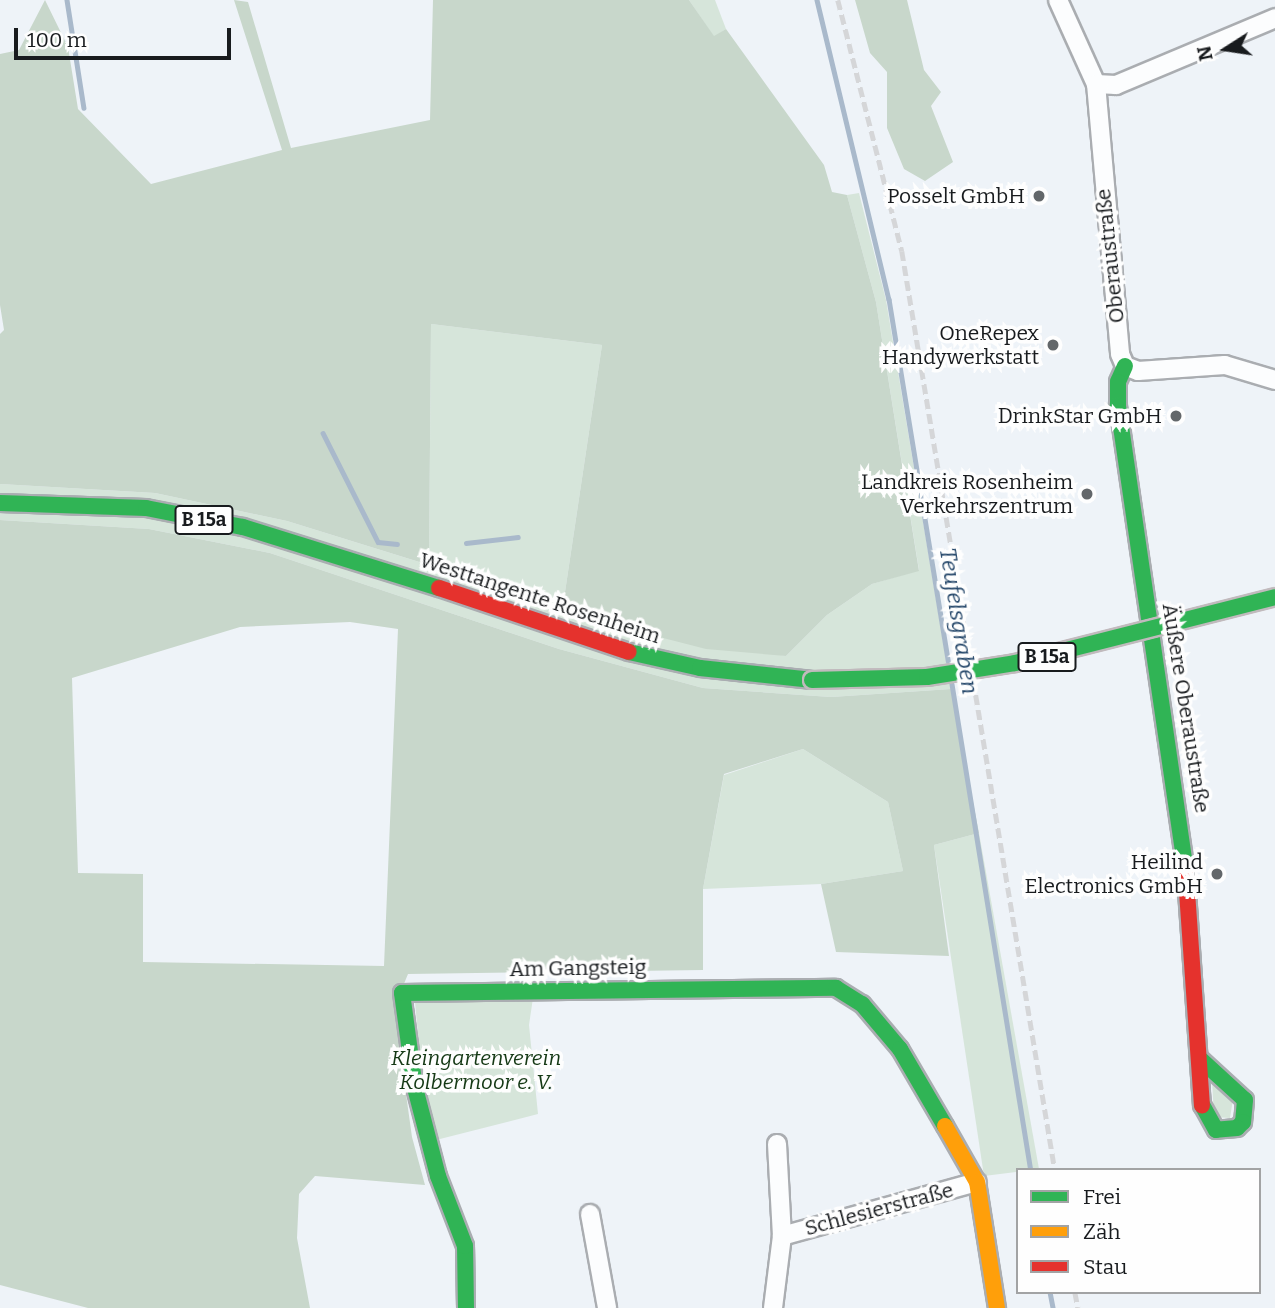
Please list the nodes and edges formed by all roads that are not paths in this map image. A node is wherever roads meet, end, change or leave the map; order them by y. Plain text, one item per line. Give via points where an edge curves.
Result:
1 (1058, 0) edge
2 (1275, 18) edge
3 (1096, 84) junction
4 (1125, 366) junction
5 (1275, 380) edge
6 (0, 503) edge
7 (1275, 597) edge
8 (1199, 1058) dead end
9 (777, 1143) dead end
10 (977, 1182) junction
11 (590, 1214) dead end
12 (782, 1236) junction
13 (466, 1308) edge
14 (607, 1308) edge
15 (773, 1308) edge
16 (997, 1308) edge

1 - 3 street, Oberaustraße
2 - 3 street via 1116,85
3 - 4 street, Oberaustraße via 1120,354
4 - 5 street via 1138,371 1225,365
4 - 8 main road, Äußere Oberaustraße via 1118,382 1118,406 1178,788
6 - 7 main road, Westtangente Rosenheim / B 15a, bridge via 146,508 243,527 375,566 615,649 700,668 812,680 915,678 1015,663
9 - 12 street, Schlesierstraße
10 - 12 street, Schlesierstraße
10 - 13 main road, Am Gangsteig via 883,1025 862,1004 836,988 402,993 418,1100 438,1176 465,1246
10 - 16 main road
11 - 14 street
12 - 15 street, Schlesierstraße

